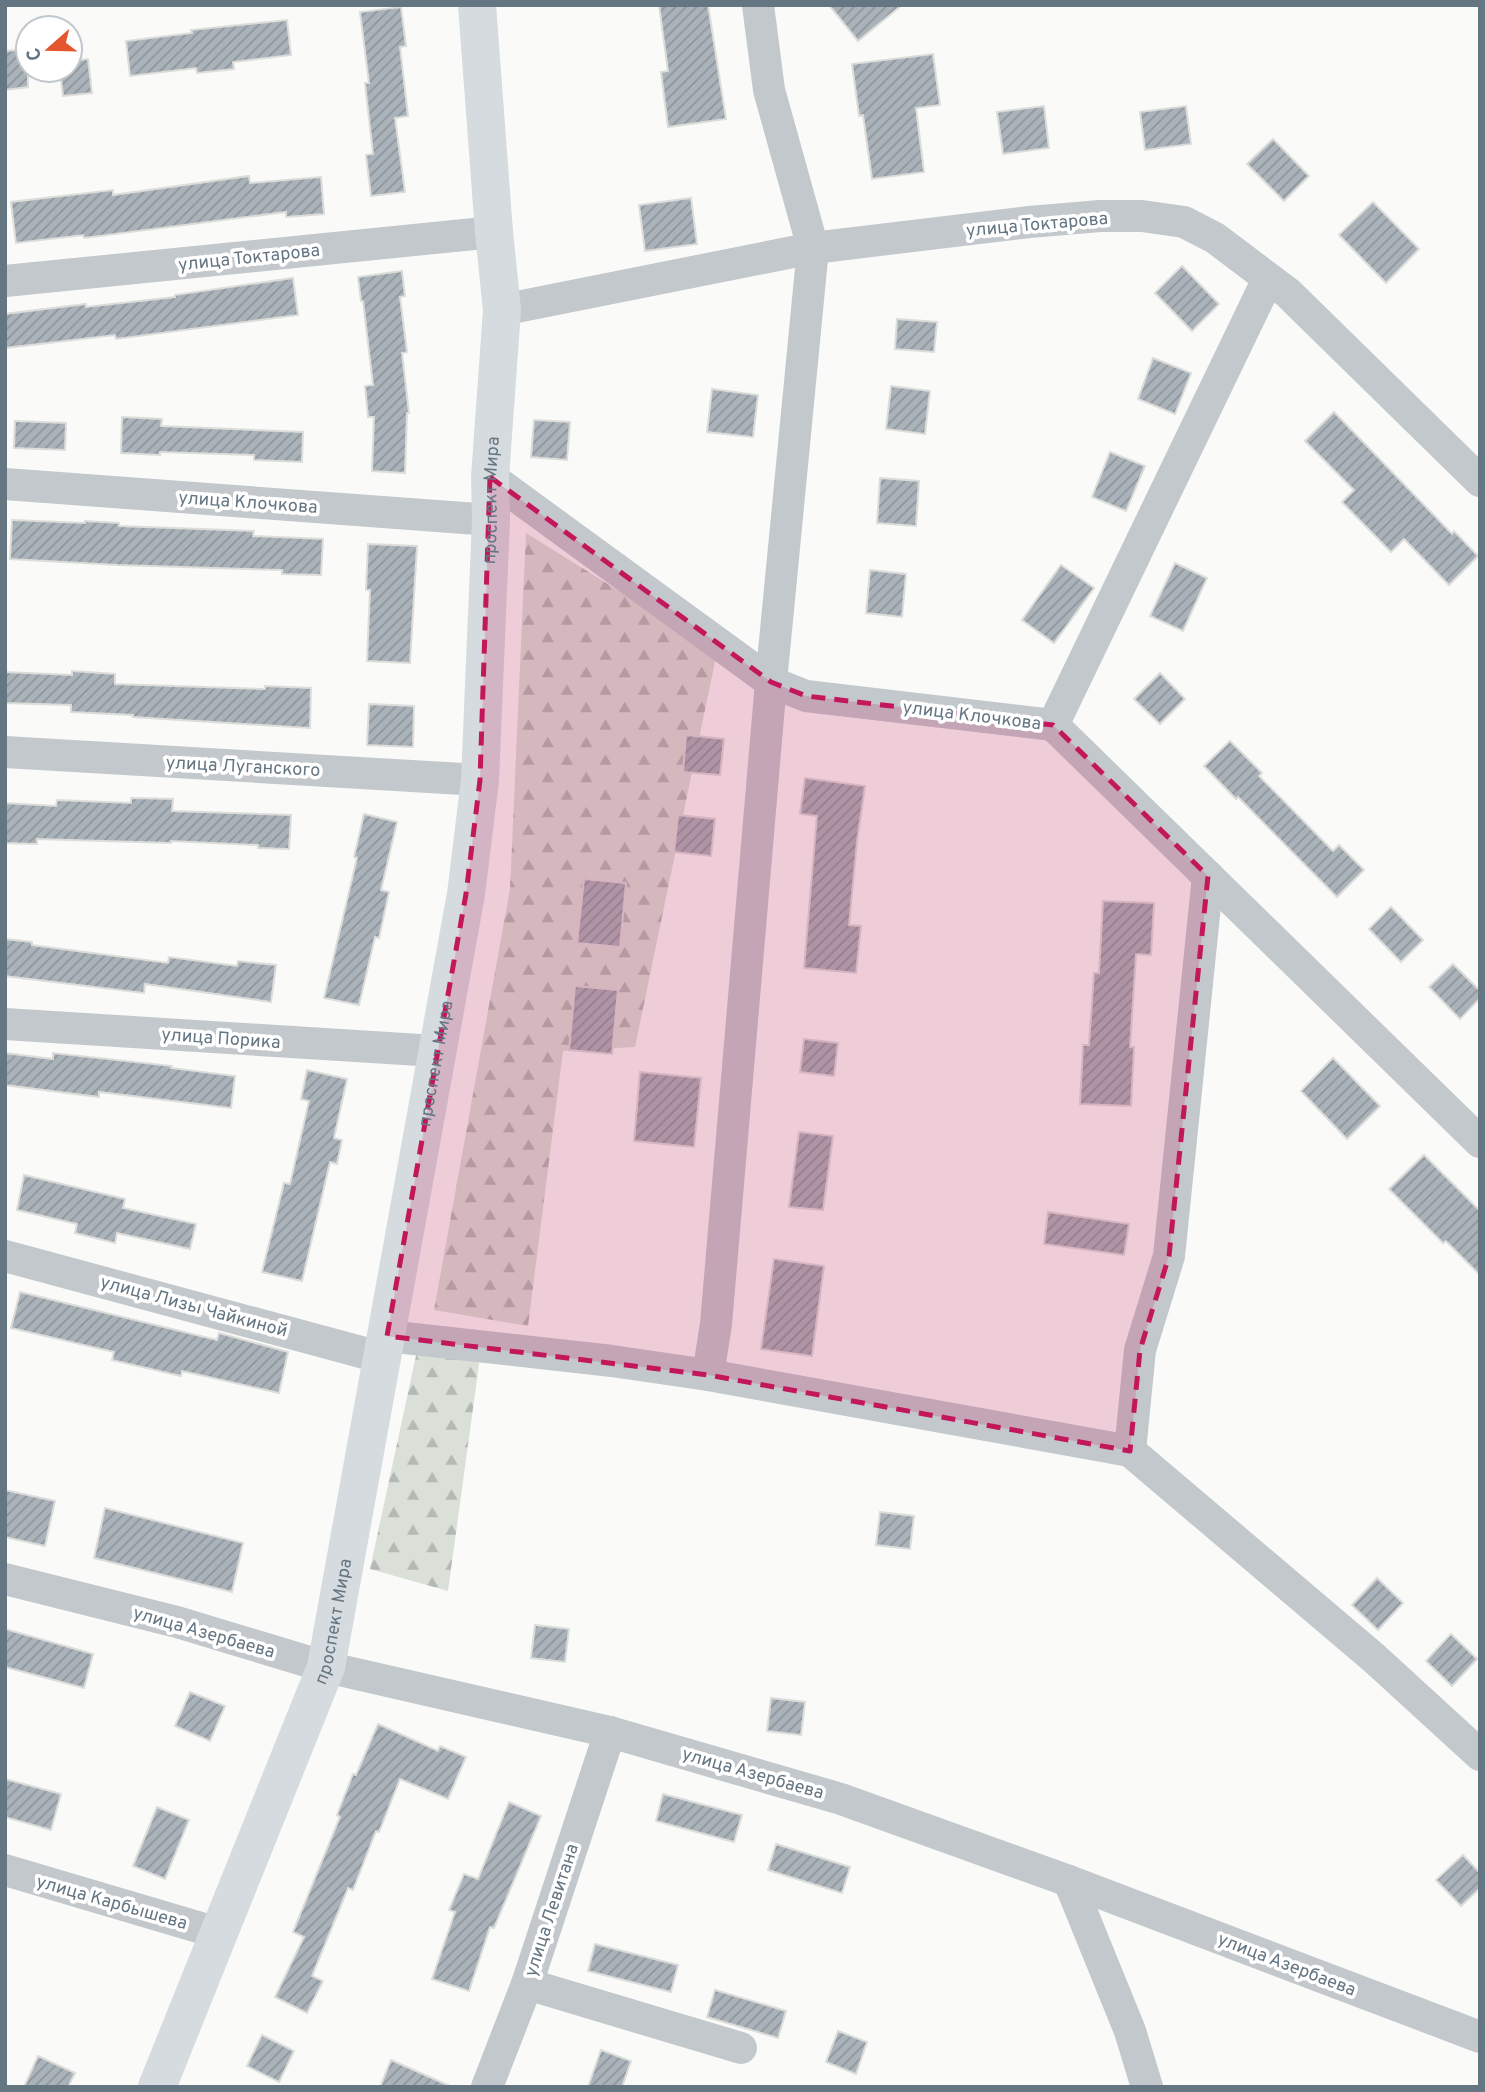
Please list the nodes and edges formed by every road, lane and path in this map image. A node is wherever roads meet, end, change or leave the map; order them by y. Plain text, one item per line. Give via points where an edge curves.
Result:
1 (477, 5) edge
2 (758, 5) edge
3 (494, 232) junction
4 (813, 248) junction
5 (1268, 279) junction
6 (5, 281) edge
7 (502, 310) junction
8 (490, 477) junction
9 (1480, 481) edge
10 (5, 484) edge
11 (491, 520) junction
12 (771, 682) junction
13 (1053, 725) junction
14 (5, 752) edge
15 (480, 780) junction
16 (1208, 876) junction
17 (5, 1024) edge
18 (436, 1051) junction
19 (1480, 1142) edge
20 (5, 1256) edge
21 (385, 1347) junction
22 (708, 1375) junction
23 (1130, 1451) junction
24 (5, 1579) edge
25 (326, 1667) junction
26 (610, 1732) junction
27 (1480, 1755) edge
28 (5, 1870) edge
29 (1069, 1881) junction
30 (218, 1933) junction
31 (527, 1984) junction
32 (1480, 2037) edge
33 (741, 2048) dead end
34 (157, 2087) edge
35 (487, 2087) edge
36 (1147, 2087) edge

1 - 3 main road, проспект Мира
2 - 4 street via 769,90
3 - 6 street, улица Токтарова
3 - 7 main road, проспект Мира
4 - 5 street, улица Токтарова via 1029,222 1142,216 1184,222 1215,237
4 - 7 street, улица Токтарова
4 - 12 street
5 - 9 street, улица Токтарова
5 - 13 street
7 - 8 main road, проспект Мира
8 - 11 main road, проспект Мира
8 - 12 street, улица Клочкова
10 - 11 street, улица Клочкова
11 - 15 main road, проспект Мира
12 - 13 street, улица Клочкова via 806,696
12 - 22 street
13 - 16 street, улица Клочкова
14 - 15 street, улица Луганского
15 - 18 main road, проспект Мира via 466,894
16 - 19 street, улица Клочкова
16 - 23 street via 1169,1256 1140,1350
17 - 18 street, улица Порика
18 - 21 main road, проспект Мира
20 - 21 street, улица Лизы Чайкиной
21 - 22 street, улица Лизы Чайкиной via 612,1361
21 - 25 main road, проспект Мира
22 - 23 street, улица Лизы Чайкиной
23 - 27 street via 1374,1658
24 - 25 street, улица Азербаева via 177,1622
25 - 26 street, улица Азербаева
25 - 30 main road, проспект Мира
26 - 29 street, улица Азербаева via 841,1799
26 - 31 street, улица Левитана
28 - 30 street, улица Карбышева
29 - 32 street, улица Азербаева
29 - 36 street via 1130,2031
30 - 34 main road, проспект Мира
31 - 33 street
31 - 35 street, улица Левитана

